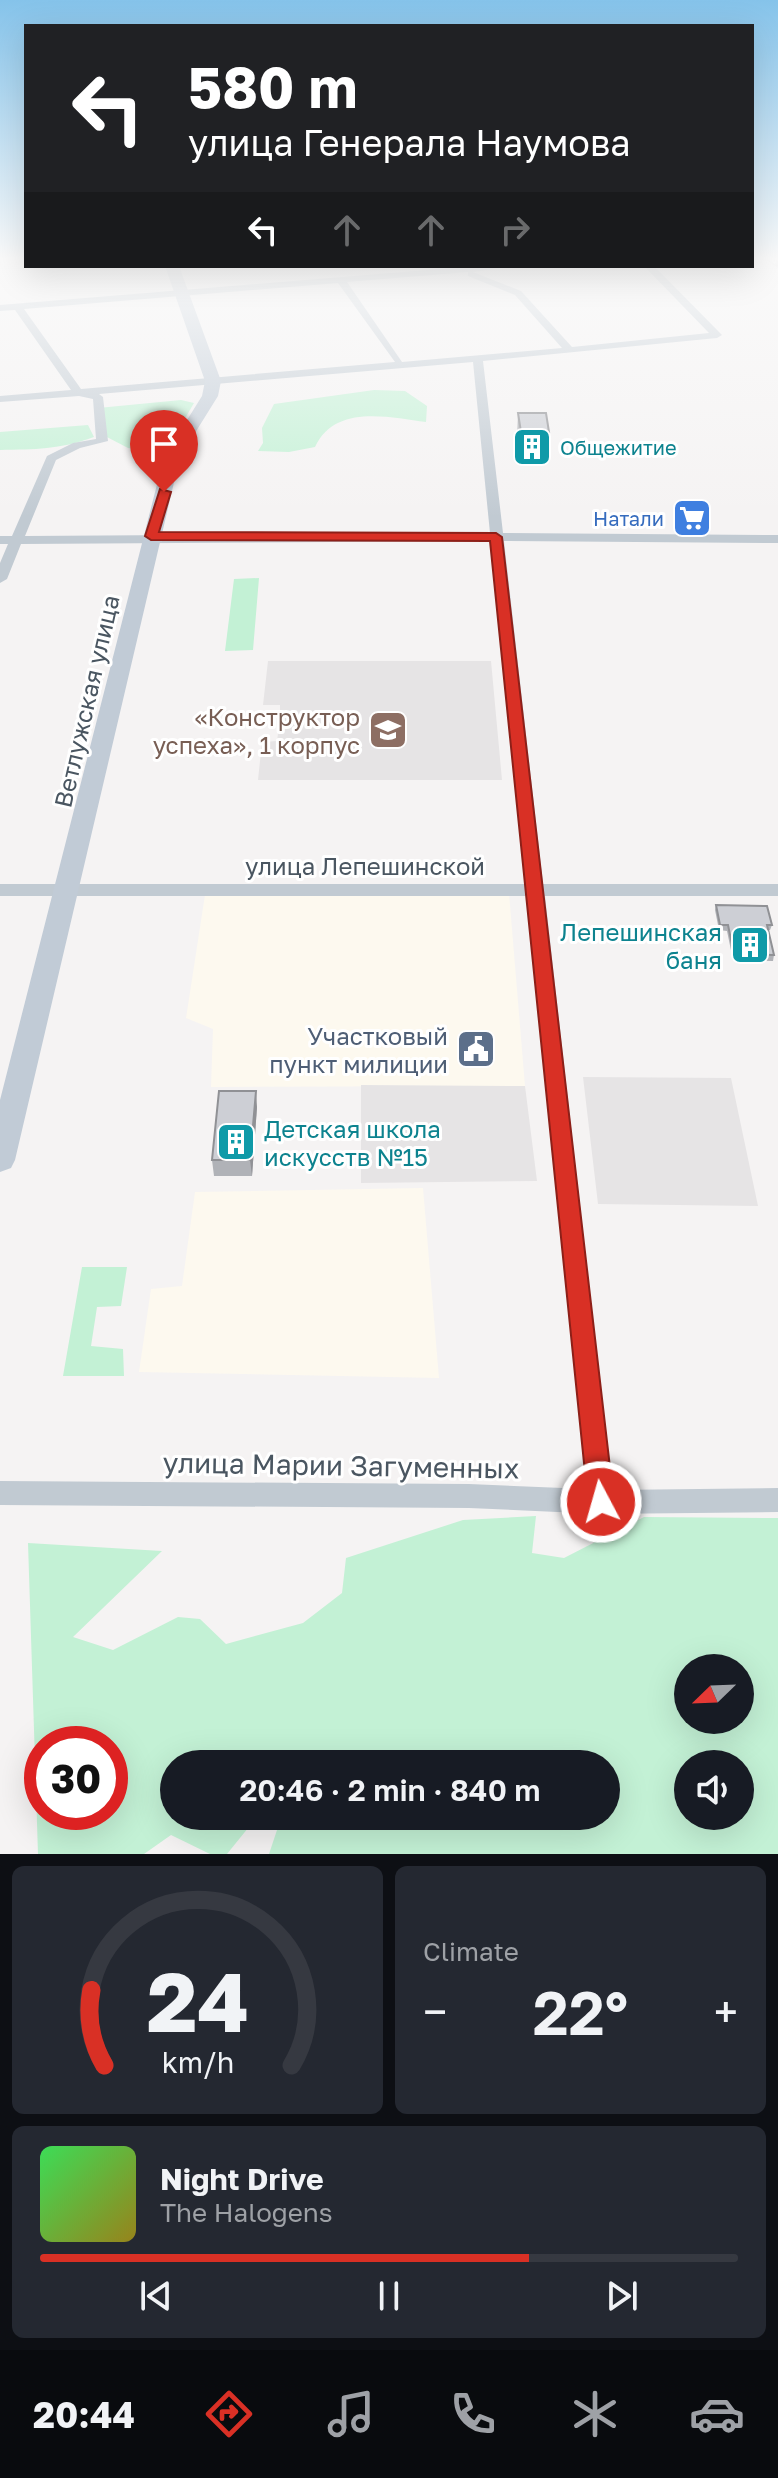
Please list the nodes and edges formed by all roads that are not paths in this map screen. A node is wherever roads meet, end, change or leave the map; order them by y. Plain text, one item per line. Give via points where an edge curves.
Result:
1 (44, 345) edge
2 (201, 345) edge
3 (387, 345) edge
4 (564, 345) edge
5 (630, 345) edge
6 (570, 351) junction
7 (469, 357) junction
8 (400, 363) junction
9 (213, 381) junction
10 (78, 392) junction
11 (0, 399) edge
12 (151, 536) junction
13 (496, 537) junction
14 (778, 539) edge
15 (0, 540) edge
16 (17, 540) junction
17 (0, 579) edge
18 (535, 888) junction
19 (0, 890) edge
20 (68, 890) junction
21 (778, 890) edge
22 (0, 1160) edge
23 (0, 1493) edge
24 (778, 1500) edge
25 (601, 1502) junction

1 - 10 street
2 - 9 main road
3 - 8 street
4 - 6 street
5 - 6 street
6 - 7 street
7 - 8 street
7 - 8 street
7 - 13 street
8 - 9 street
9 - 10 street
9 - 12 main road, Ветлужская улица via 210,396 172,457
10 - 11 street
10 - 16 street via 98,397 102,441 77,445 51,458
12 - 13 street
12 - 16 street
12 - 20 main road, Ветлужская улица
13 - 14 street
13 - 18 street
15 - 16 street
16 - 17 street
18 - 20 street, улица Лепешинской
18 - 21 street, улица Лепешинской
18 - 25 street
19 - 20 street, улица Лепешинской
20 - 22 main road, Ветлужская улица
23 - 25 street, улица Марии Загуменных via 469,1496
24 - 25 street, улица Марии Загуменных

